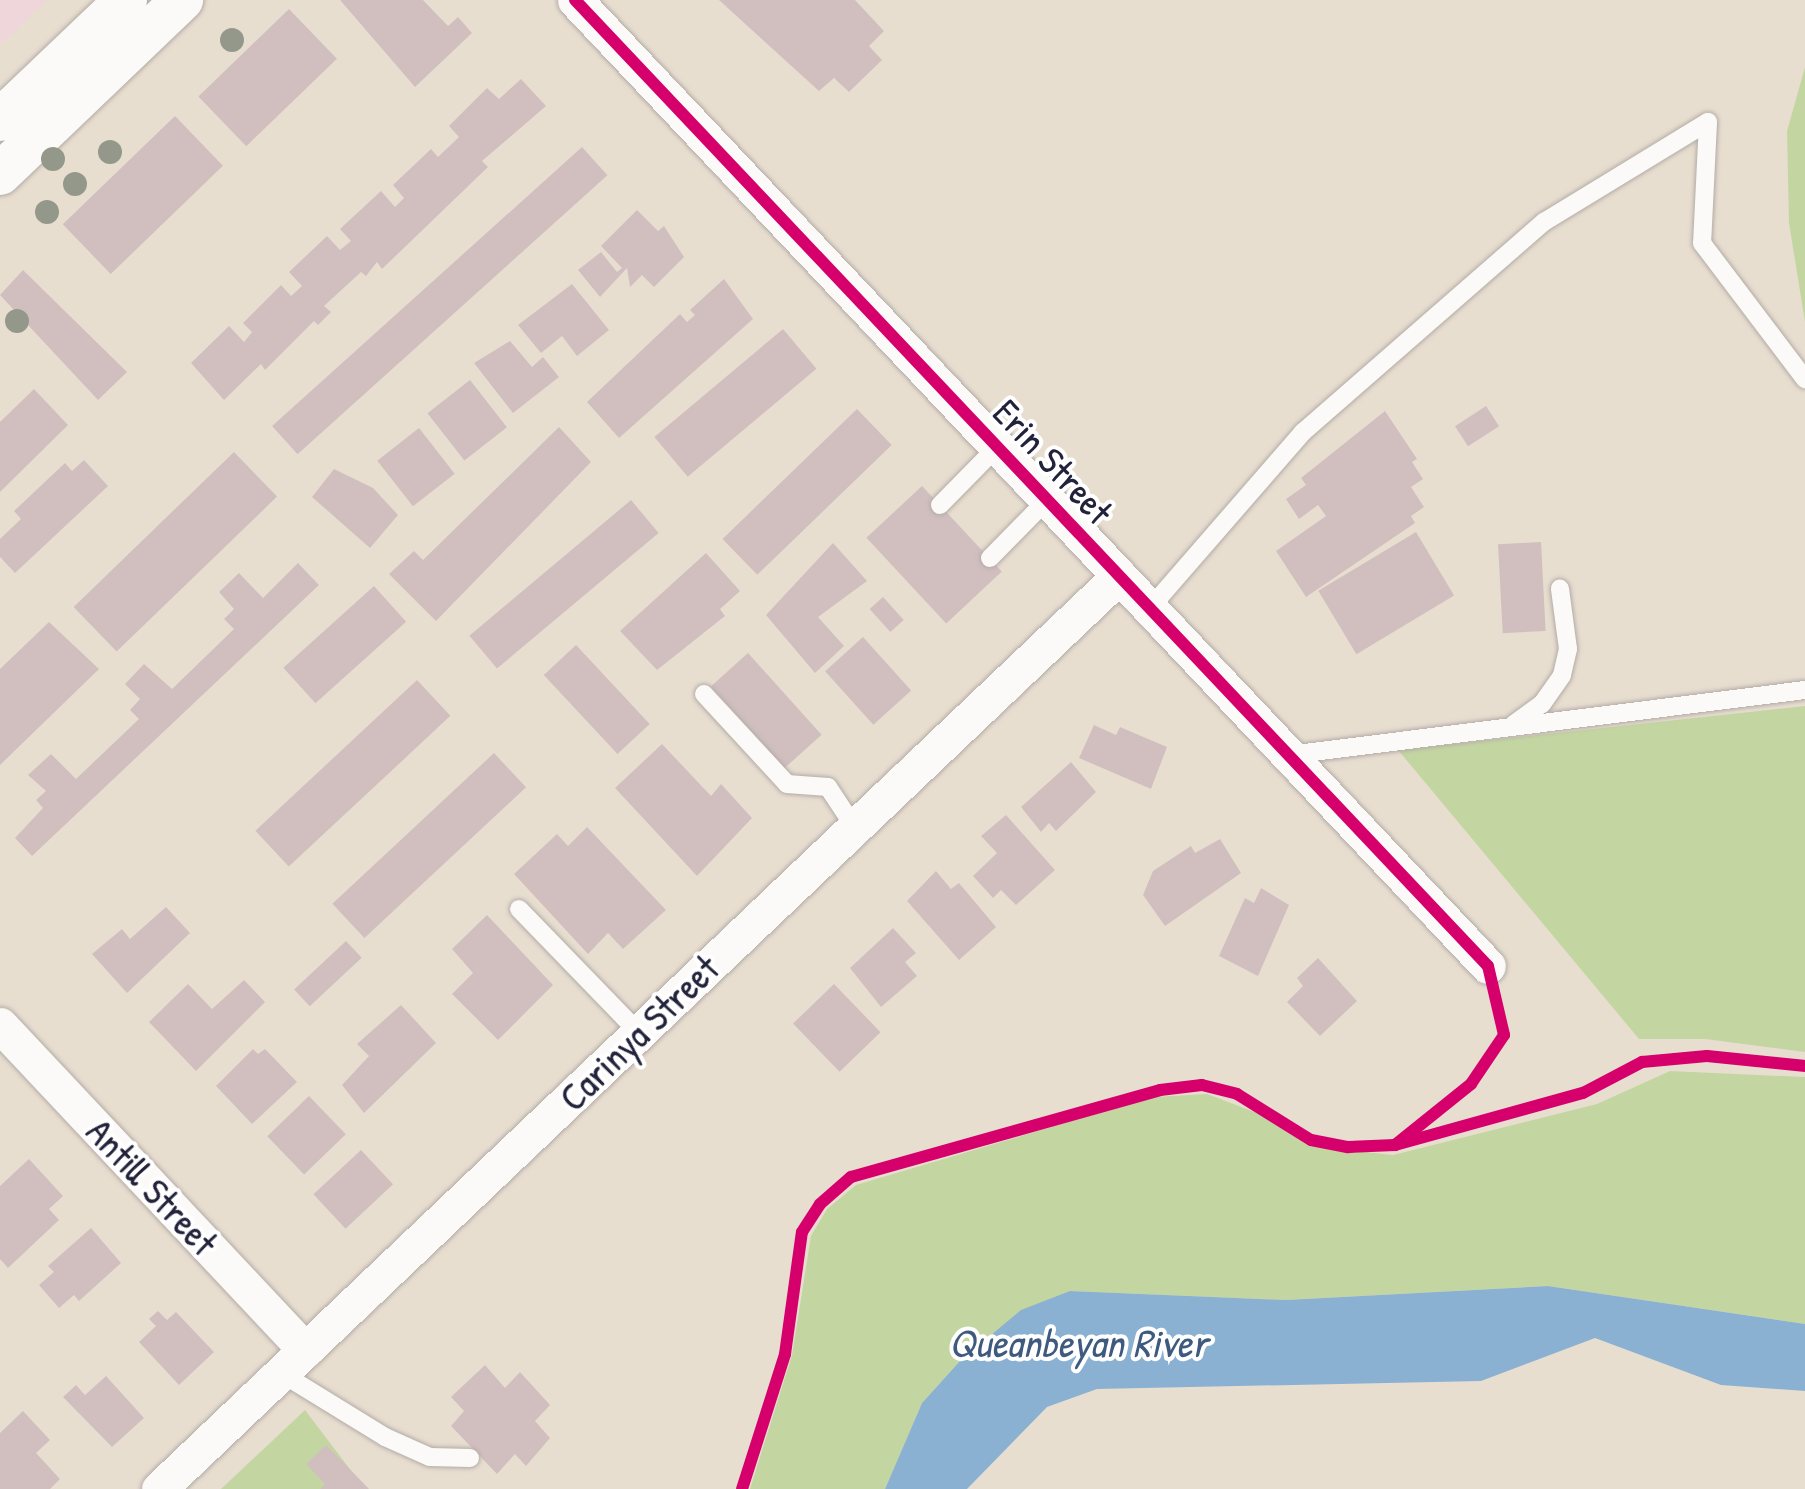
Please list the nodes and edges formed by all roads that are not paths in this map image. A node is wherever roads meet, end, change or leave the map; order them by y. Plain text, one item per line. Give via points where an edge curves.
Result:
1 (126, 0) edge
2 (182, 0) edge
3 (575, 0) edge
4 (0, 120) edge
5 (0, 174) edge
6 (1805, 379) edge
7 (997, 447) junction
8 (1047, 500) junction
9 (940, 505) dead end
10 (990, 558) dead end
11 (1119, 576) junction
12 (1560, 589) dead end
13 (1150, 608) junction
14 (1805, 690) edge
15 (704, 694) dead end
16 (1510, 727) junction
17 (1288, 755) junction
18 (855, 828) junction
19 (519, 908) dead end
20 (1488, 966) dead end
21 (0, 1025) edge
22 (639, 1032) junction
23 (293, 1361) junction
24 (470, 1458) dead end
25 (159, 1489) edge

1 - 4 street
2 - 5 street
3 - 7 street, Erin Street
6 - 13 lane via 1702,243 1708,122 1544,222 1393,353 1303,432
7 - 8 street, Erin Street
7 - 9 lane
8 - 10 lane
8 - 11 street, Erin Street
11 - 13 street, Erin Street
11 - 18 street, Carinya Street
12 - 16 lane via 1568,649 1562,675 1542,704
13 - 17 street, Erin Street
14 - 16 lane
15 - 18 lane via 787,784 828,787
16 - 17 lane
17 - 20 street, Erin Street
18 - 22 street, Carinya Street
19 - 22 lane
21 - 23 street, Antill Street
22 - 23 street, Carinya Street
23 - 24 lane via 385,1437 430,1457
23 - 25 street, Carinya Street

